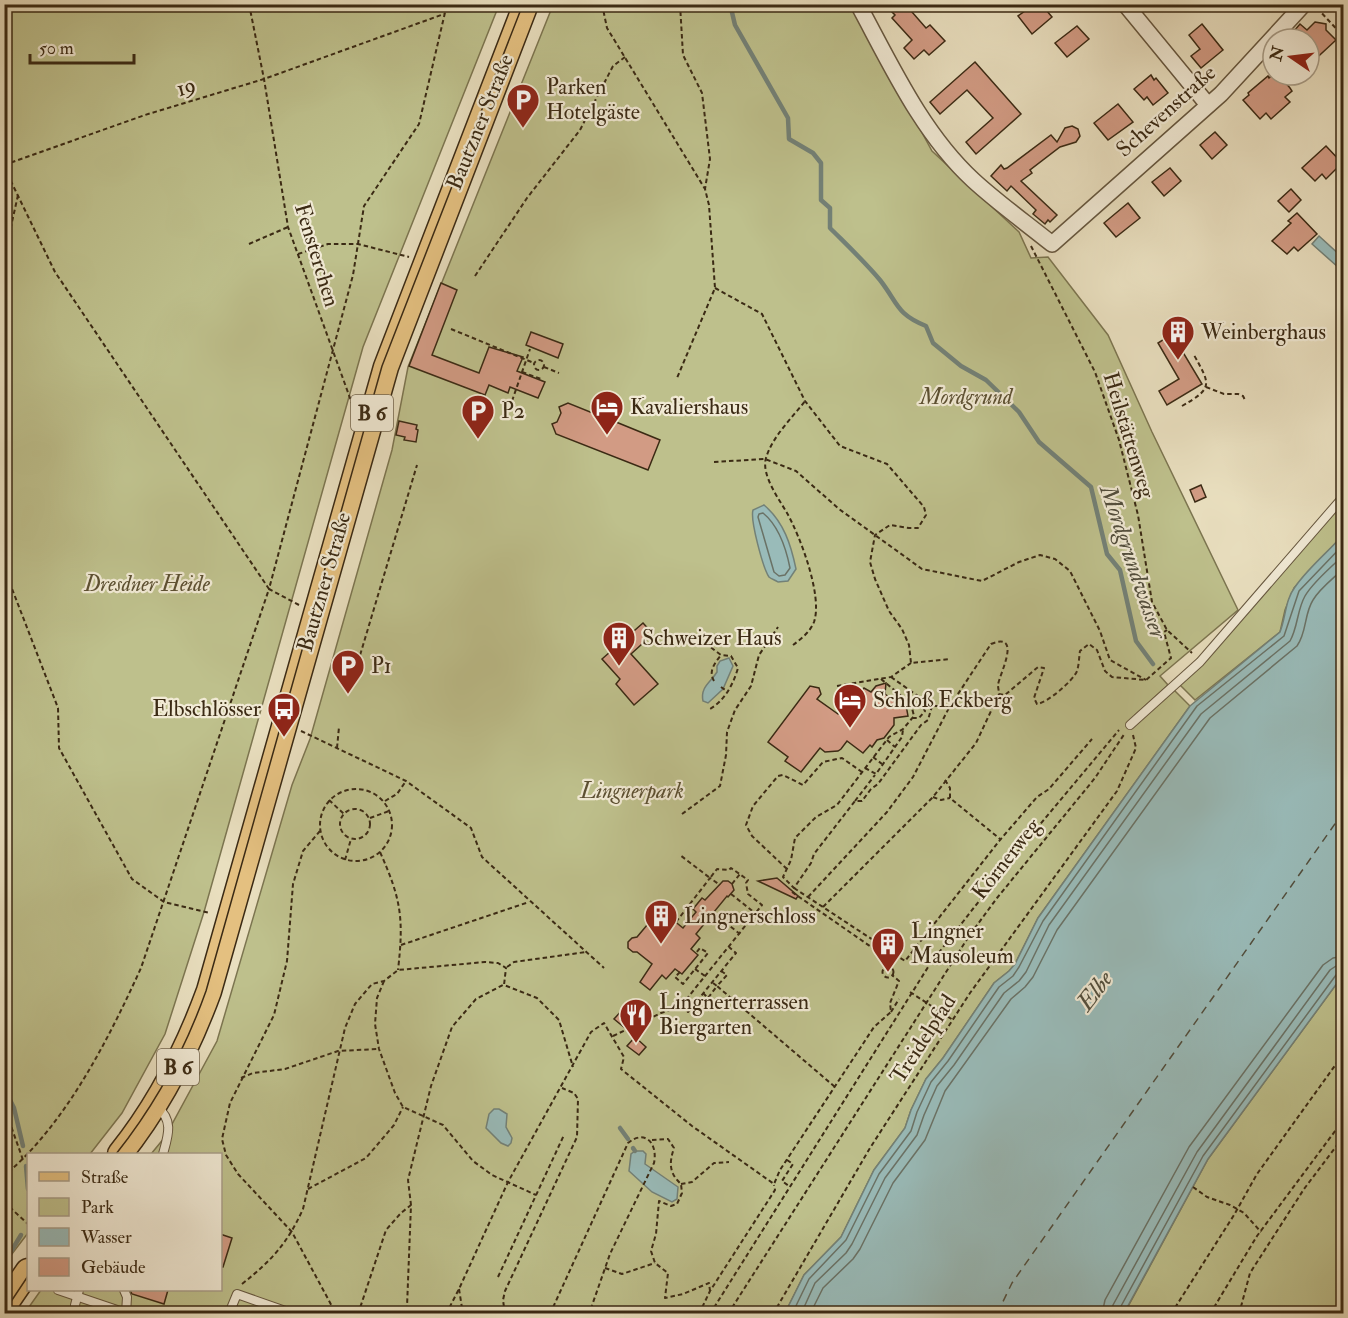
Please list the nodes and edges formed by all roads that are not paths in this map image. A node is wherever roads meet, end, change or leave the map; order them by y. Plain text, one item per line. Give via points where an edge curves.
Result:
1 (526, 4) edge
2 (858, 4) edge
3 (1125, 4) edge
4 (1304, 4) edge
5 (1208, 105) junction
6 (1344, 496) edge
7 (1130, 725) road end
8 (155, 1107) junction
9 (121, 1153) edge
10 (163, 1153) edge
11 (27, 1276) edge
12 (124, 1291) edge
13 (78, 1293) edge
14 (4, 1306) edge
15 (230, 1311) dead end
16 (127, 1313) edge
17 (77, 1314) edge
18 (294, 1314) edge

1 - 8 main road, Bautzner Straße / B 6 via 386,367 209,991 186,1050
2 - 5 street, Schevenstraße via 937,140 973,180 1052,244
3 - 5 street
4 - 5 street, Schevenstraße
6 - 7 lane via 1200,662
8 - 9 main road, Bautzner Straße / B 6
8 - 10 lane via 164,1113 169,1128
11 - 14 main road
12 - 16 lane
13 - 16 lane
13 - 17 lane
15 - 18 lane via 237,1294

